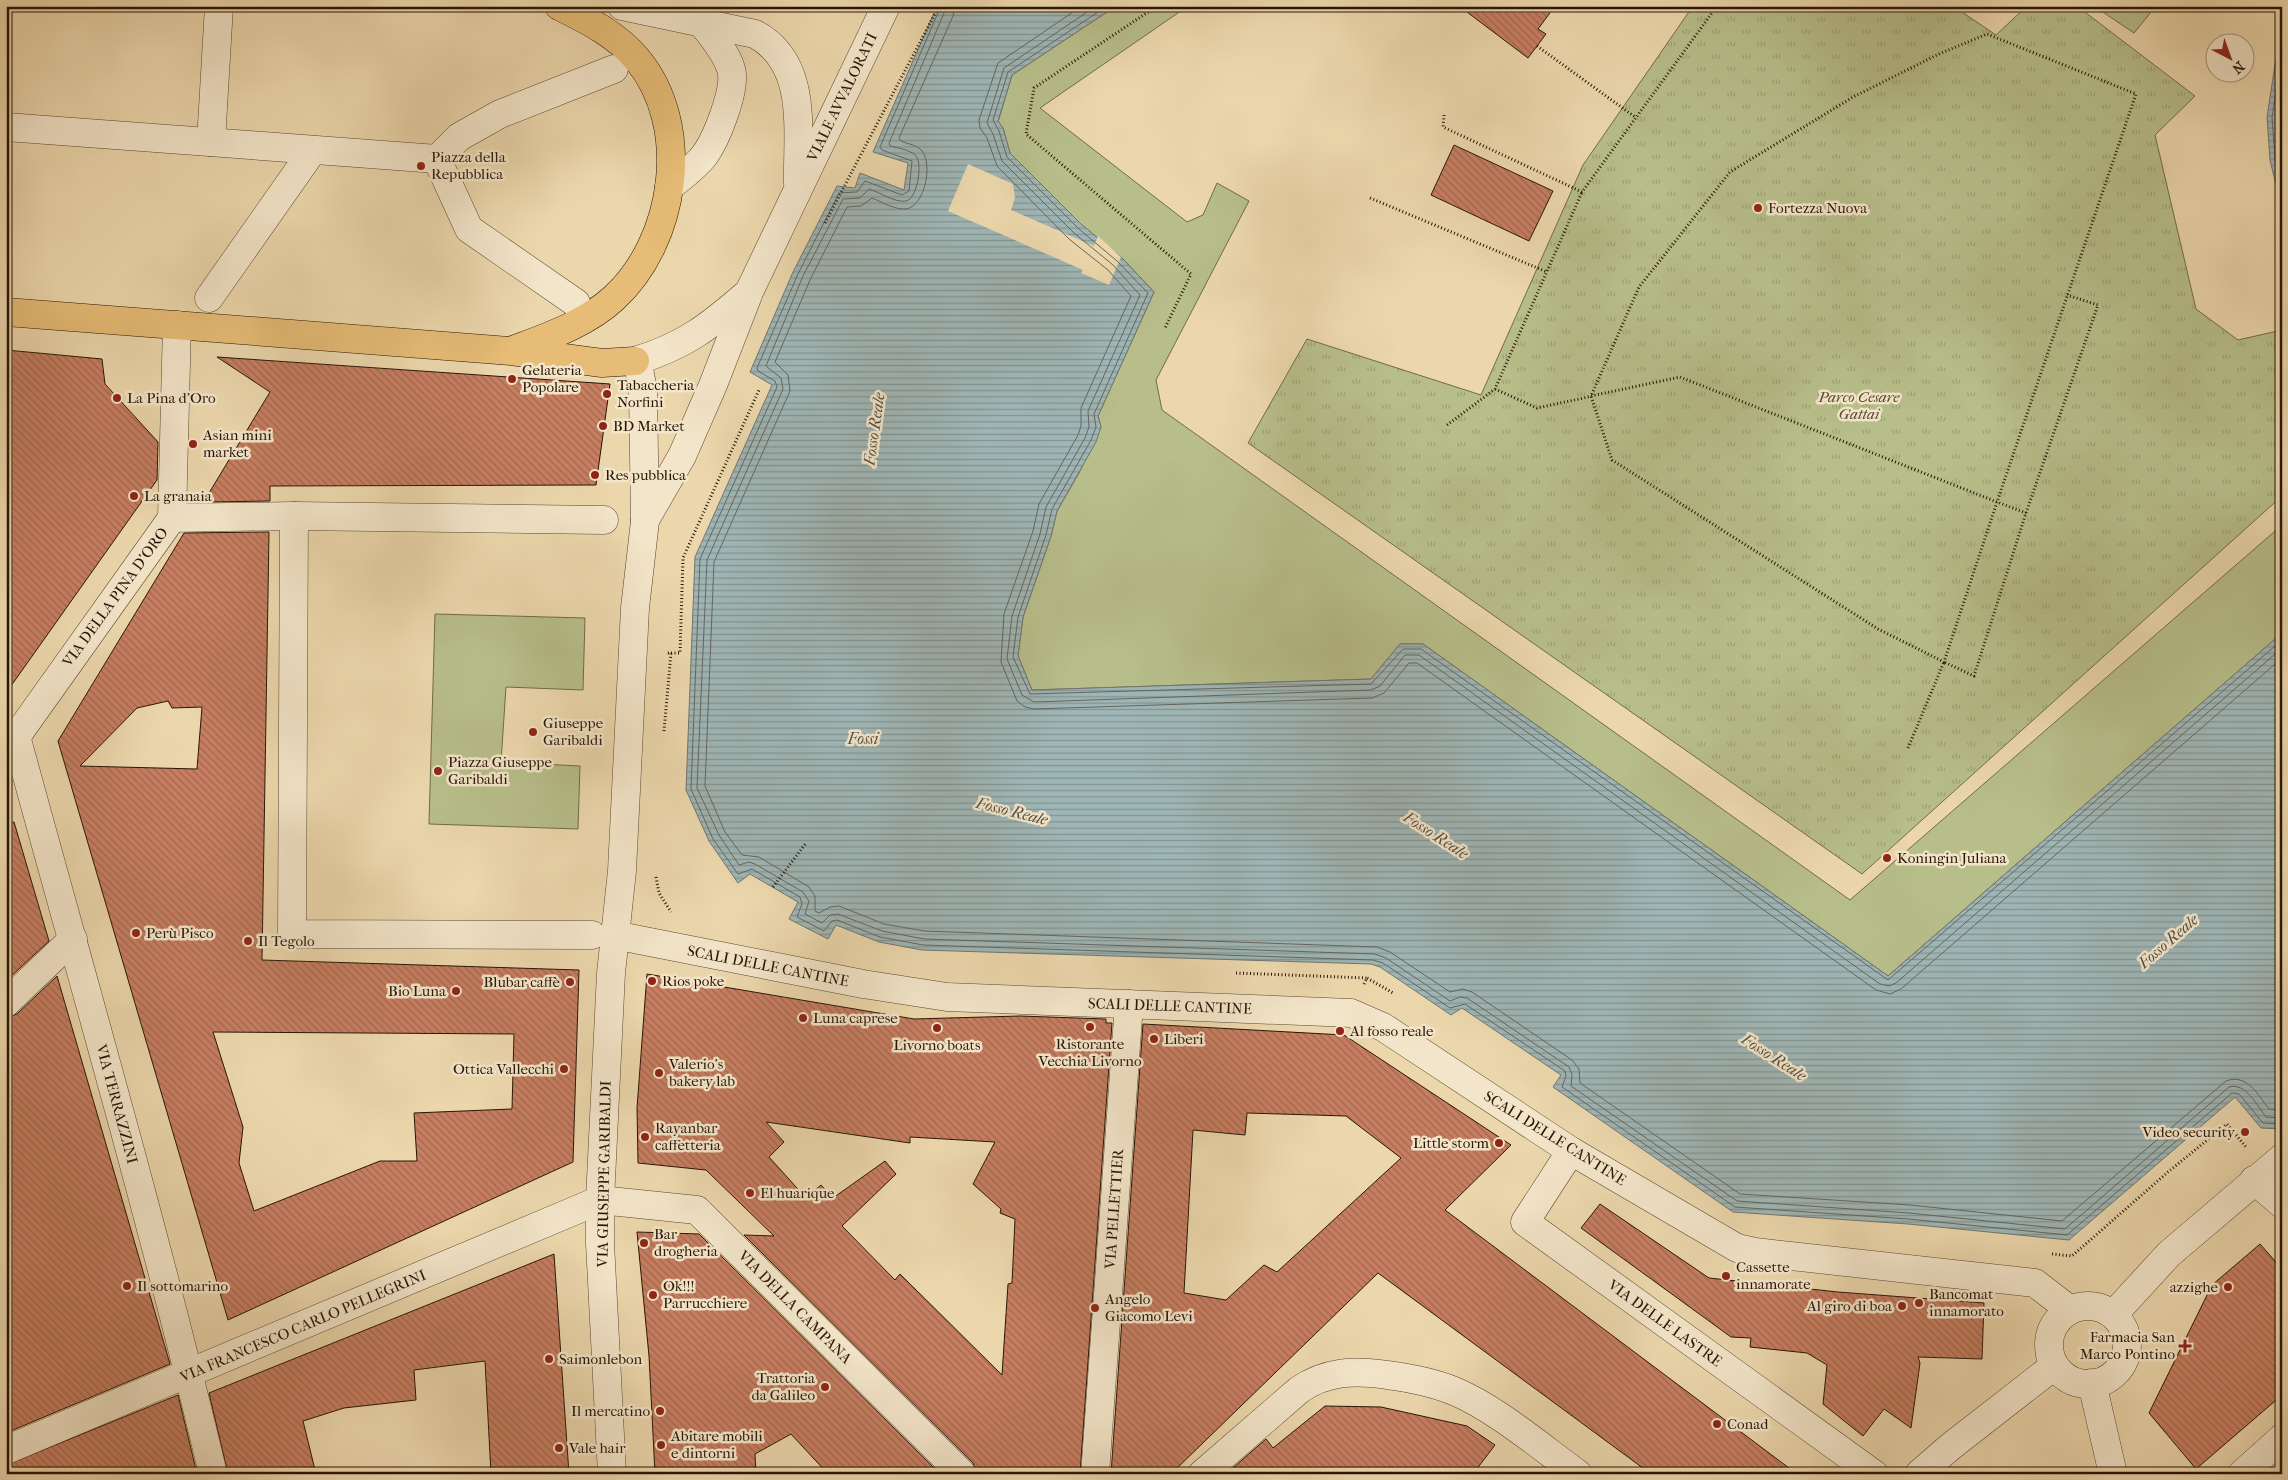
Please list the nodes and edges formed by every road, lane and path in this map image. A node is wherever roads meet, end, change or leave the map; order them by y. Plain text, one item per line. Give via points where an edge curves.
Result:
1 (219, 6) edge
2 (559, 6) edge
3 (622, 6) edge
4 (886, 6) edge
5 (939, 6) edge
6 (1157, 6) edge
7 (1717, 6) edge
8 (702, 23) junction
9 (1537, 46) dead end
10 (614, 69) dead end
11 (1444, 115) dead end
12 (1636, 117) junction
13 (6, 127) edge
14 (211, 142) junction
15 (313, 150) junction
16 (437, 159) junction
17 (669, 187) junction
18 (798, 187) junction
19 (1582, 192) junction
20 (1370, 198) dead end
21 (826, 223) dead end
22 (1546, 272) junction
23 (749, 292) junction
24 (2067, 295) junction
25 (209, 298) dead end
26 (576, 303) dead end
27 (6, 312) edge
28 (177, 325) junction
29 (1165, 328) dead end
30 (511, 350) junction
31 (635, 361) junction
32 (1495, 389) junction
33 (759, 390) dead end
34 (1591, 396) junction
35 (1447, 425) dead end
36 (1997, 502) junction
37 (2026, 513) junction
38 (294, 516) junction
39 (172, 518) junction
40 (604, 520) dead end
41 (645, 521) junction
42 (671, 653) dead end
43 (1944, 662) junction
44 (9, 741) edge
45 (1908, 748) dead end
46 (806, 843) dead end
47 (773, 887) dead end
48 (603, 935) junction
49 (73, 939) junction
50 (1319, 975) dead end
51 (1367, 978) dead end
52 (6, 1002) edge
53 (1129, 1004) junction
54 (1571, 1151) junction
55 (2251, 1152) dead end
56 (2282, 1158) edge
57 (2254, 1180) junction
58 (600, 1200) junction
59 (2282, 1204) edge
60 (2043, 1253) dead end
61 (2070, 1310) junction
62 (2113, 1315) junction
63 (2054, 1366) junction
64 (189, 1375) junction
65 (2092, 1383) junction
66 (2282, 1438) edge
67 (6, 1450) edge
68 (2258, 1469) edge
69 (212, 1474) edge
70 (612, 1474) edge
71 (962, 1474) edge
72 (1095, 1474) edge
73 (1202, 1474) edge
74 (1578, 1474) edge
75 (1874, 1474) edge
76 (1919, 1474) edge
77 (2113, 1474) edge

1 - 14 street
2 - 17 main road via 620,42 648,75 661,101 668,131
3 - 8 street
4 - 18 street, VIALE AVVALORATI
5 - 21 path
6 - 29 path via 1034,88 1026,134 1191,274
7 - 12 path
8 - 17 street via 727,59 732,71 732,88 704,156
8 - 18 street via 755,34 780,53 790,69 796,93
9 - 12 path
10 - 16 street via 500,114 459,137
11 - 19 path via 1443,126
12 - 19 path
13 - 14 street
14 - 15 street
15 - 16 street
15 - 25 street
16 - 26 street via 468,229
17 - 30 main road via 660,229 652,246 614,299 565,328
18 - 23 street
19 - 22 path
20 - 22 path
22 - 32 path
23 - 31 street via 712,324 683,343
23 - 41 street via 714,385 682,456
24 - 34 path via 2136,94 1987,34 1939,54 1853,98 1730,172 1639,287
24 - 36 path
24 - 37 path via 2098,304
27 - 28 main road
28 - 30 main road
28 - 39 street, VIA DELLA PINA D'ORO
30 - 31 main road via 602,363
31 - 41 street via 643,390
32 - 34 path via 1537,408
32 - 35 path
33 - 42 path via 683,558 680,653
34 - 36 path via 1680,377
34 - 43 path via 1612,460 1878,629
36 - 37 path
36 - 43 path
37 - 43 path via 1974,676
38 - 39 street
38 - 40 street
38 - 48 street via 292,934
39 - 44 street, VIA DELLA PINA D'ORO
41 - 48 street via 635,608 622,871
43 - 45 path
44 - 49 street, VIA TERRAZZINI
46 - 47 path
48 - 53 street, SCALI DELLE CANTINE via 946,997
48 - 58 street, VIA GIUSEPPE GARIBALDI
49 - 52 street
49 - 64 street, VIA TERRAZZINI
50 - 51 path
53 - 54 street, SCALI DELLE CANTINE via 1351,1013 1383,1027
53 - 72 street, VIA PELLETTIER
54 - 61 street, SCALI DELLE CANTINE via 1737,1248 2035,1283
54 - 75 street, VIA DELLE LASTRE via 1525,1222
55 - 60 path via 2227,1124 2072,1256
56 - 57 street
57 - 59 street
57 - 62 street via 2168,1254
58 - 64 street, VIA FRANCESCO CARLO PELLEGRINI
58 - 70 street, VIA GIUSEPPE GARIBALDI
58 - 71 street, VIA DELLA CAMPANA via 697,1210
61 - 62 street via 2091,1306
61 - 63 street via 2050,1335 2048,1353
62 - 65 street via 2127,1336 2126,1355 2115,1372 2100,1382
63 - 65 street via 2072,1380
63 - 76 street
64 - 67 street, VIA FRANCESCO CARLO PELLEGRINI
64 - 69 street, VIA TERRAZZINI
65 - 77 street
66 - 68 street
73 - 74 street via 1311,1381 1343,1372 1370,1372 1424,1381 1455,1392 1486,1409

